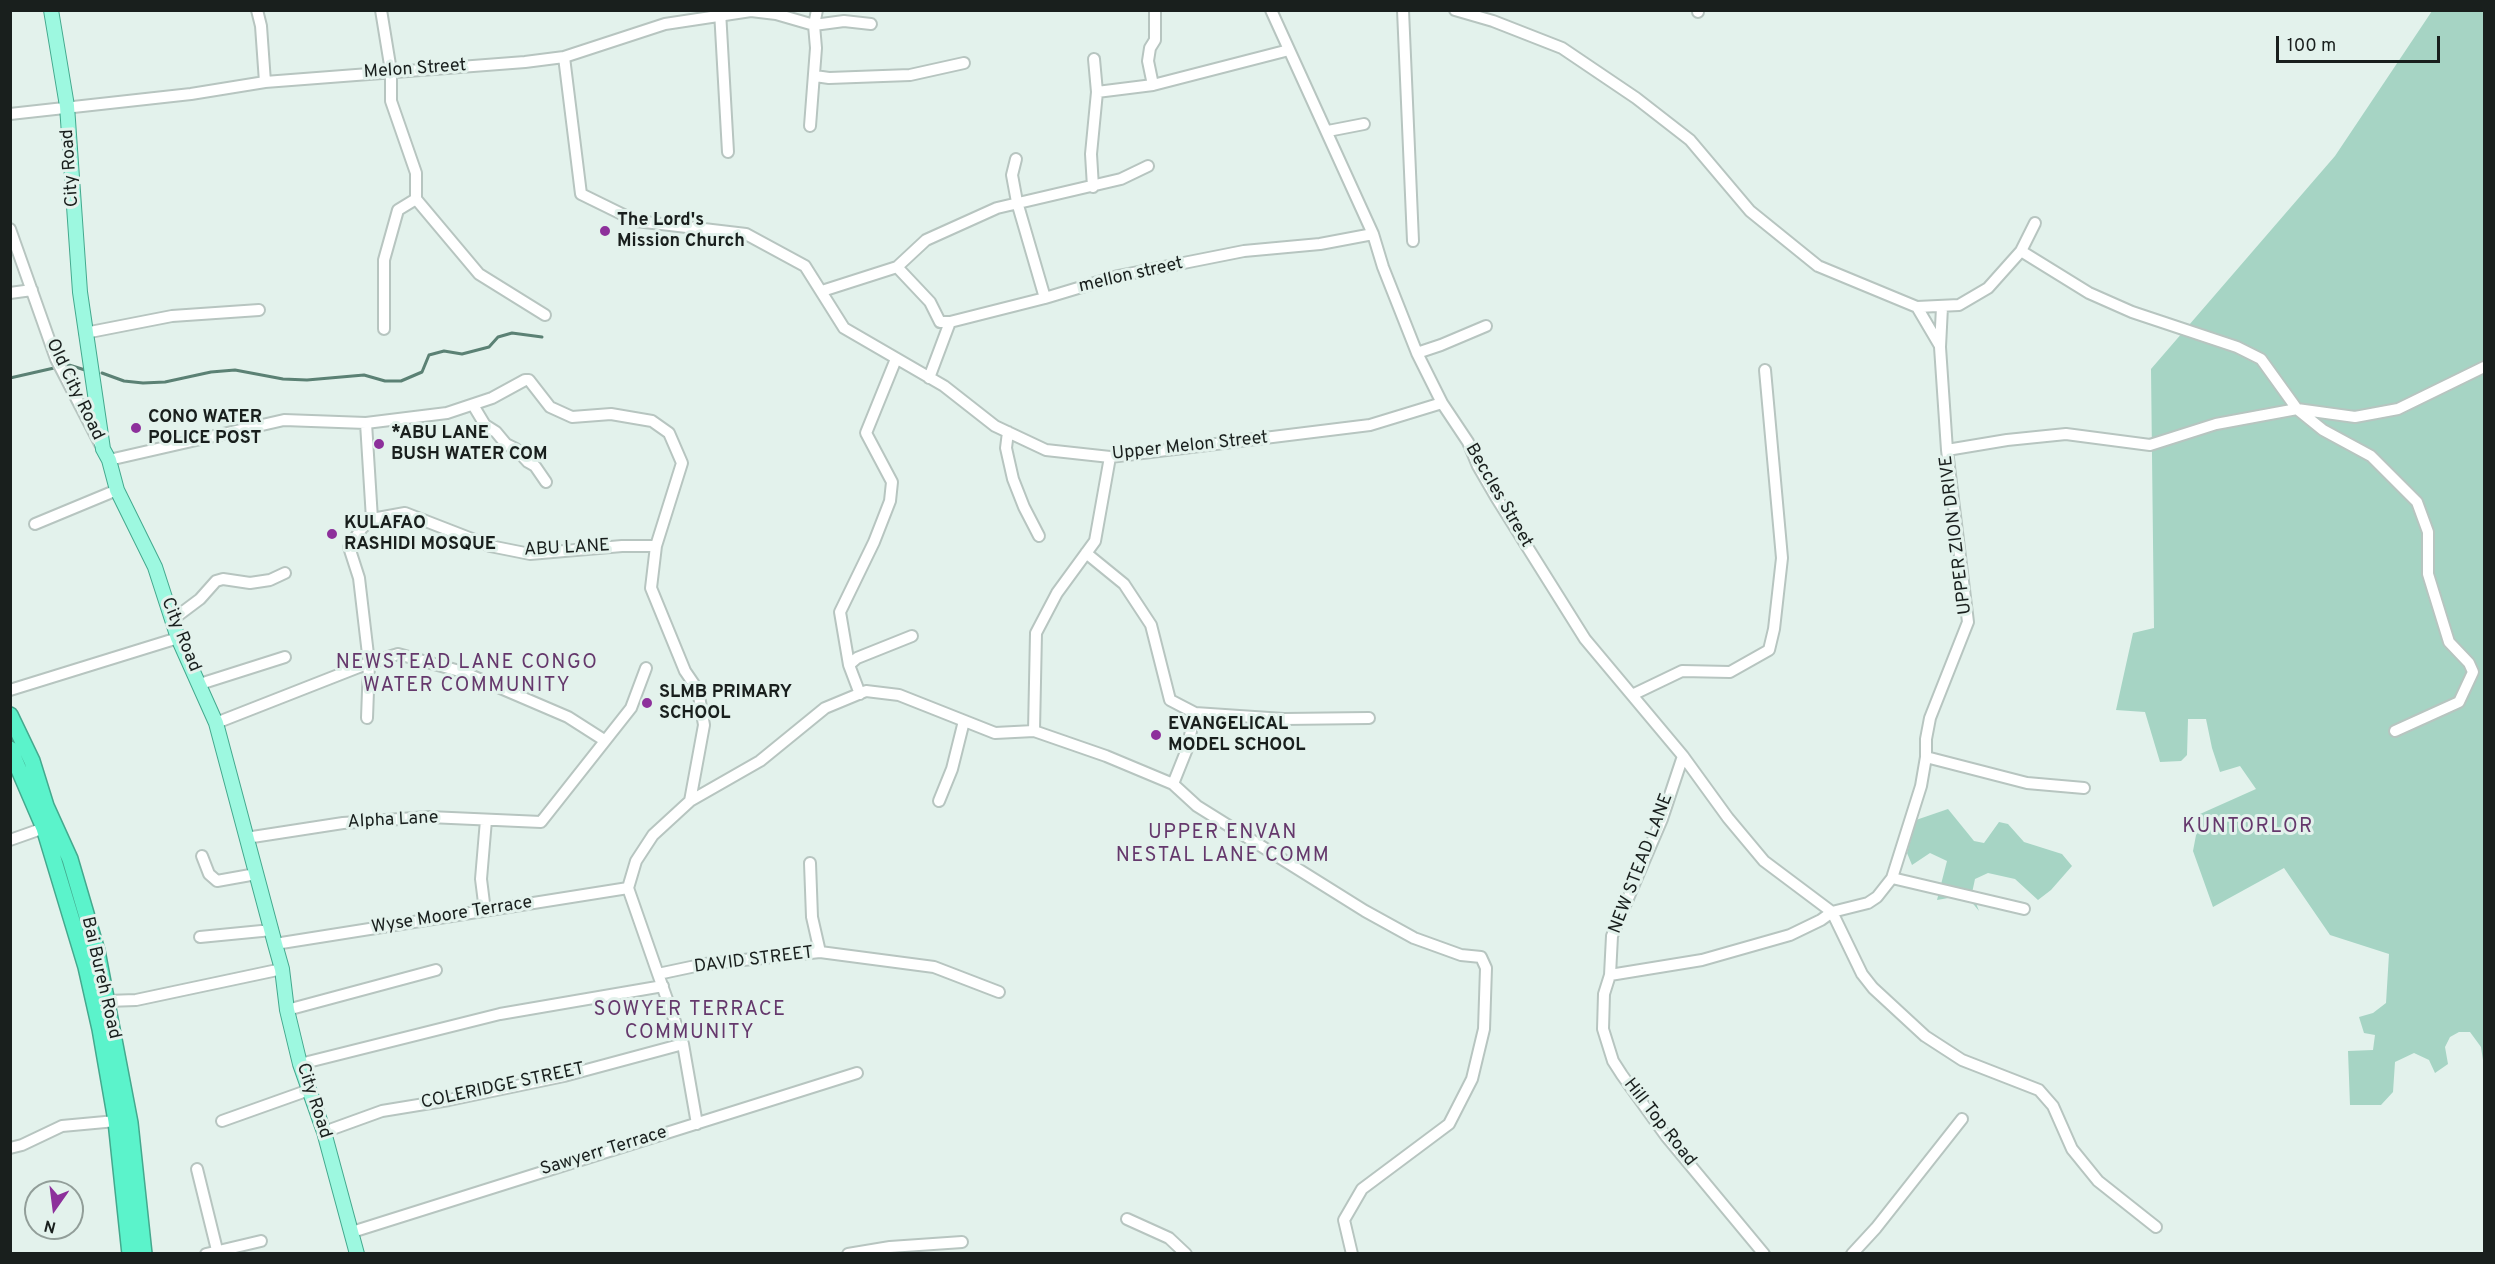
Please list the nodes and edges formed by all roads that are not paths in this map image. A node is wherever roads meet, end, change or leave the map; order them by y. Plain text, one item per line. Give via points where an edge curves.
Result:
1 (51, 10) edge
2 (257, 10) edge
3 (381, 10) edge
4 (817, 10) edge
5 (1155, 10) edge
6 (1271, 10) edge
7 (1403, 10) edge
8 (1455, 10) edge
9 (720, 14) edge
10 (871, 24) dead end
11 (814, 25) junction
12 (1289, 50) junction
13 (564, 57) junction
14 (1094, 58) dead end
15 (964, 63) dead end
16 (391, 71) junction
17 (815, 76) junction
18 (265, 82) junction
19 (1153, 85) junction
20 (1097, 92) junction
21 (67, 106) junction
22 (10, 114) edge
23 (1364, 124) dead end
24 (810, 126) dead end
25 (1328, 131) junction
26 (728, 152) dead end
27 (1016, 159) dead end
28 (1148, 166) dead end
29 (1093, 187) junction
30 (416, 199) junction
31 (1017, 202) junction
32 (2035, 223) dead end
33 (10, 229) edge
34 (1374, 234) junction
35 (1413, 241) dead end
36 (2021, 251) junction
37 (897, 267) junction
38 (32, 290) junction
39 (822, 291) junction
40 (10, 292) edge
41 (1045, 298) junction
42 (1917, 307) junction
43 (1942, 307) junction
44 (259, 310) dead end
45 (545, 315) dead end
46 (950, 322) junction
47 (1486, 326) dead end
48 (384, 329) dead end
49 (85, 333) junction
50 (1940, 346) junction
51 (1417, 353) junction
52 (896, 359) junction
53 (2484, 367) edge
54 (1765, 370) dead end
55 (929, 378) junction
56 (1442, 403) junction
57 (473, 405) junction
58 (2297, 409) junction
59 (366, 423) junction
60 (1008, 432) junction
61 (1947, 450) junction
62 (106, 454) junction
63 (1110, 457) junction
64 (546, 482) dead end
65 (117, 490) junction
66 (372, 519) junction
67 (35, 524) dead end
68 (1039, 536) dead end
69 (656, 546) junction
70 (1086, 553) junction
71 (285, 573) dead end
72 (172, 620) junction
73 (912, 636) dead end
74 (178, 638) junction
75 (285, 657) dead end
76 (369, 663) junction
77 (849, 665) junction
78 (646, 668) dead end
79 (200, 684) junction
80 (10, 690) edge
81 (860, 694) junction
82 (1632, 695) junction
83 (1195, 713) junction
84 (10, 715) edge
85 (367, 718) dead end
86 (1369, 718) dead end
87 (964, 721) junction
88 (216, 723) junction
89 (1034, 731) junction
90 (2395, 731) dead end
91 (604, 740) junction
92 (10, 749) edge
93 (1683, 756) junction
94 (1926, 757) junction
95 (16, 770) edge
96 (1173, 784) junction
97 (2084, 788) dead end
98 (690, 801) junction
99 (939, 801) dead end
100 (486, 820) junction
101 (44, 828) junction
102 (246, 838) junction
103 (10, 840) edge
104 (202, 856) dead end
105 (810, 863) dead end
106 (256, 874) junction
107 (1892, 878) junction
108 (628, 888) junction
109 (2024, 909) dead end
110 (485, 911) junction
111 (1832, 912) junction
112 (200, 937) dead end
113 (273, 937) junction
114 (820, 952) junction
115 (282, 969) junction
116 (436, 970) dead end
117 (658, 974) junction
118 (1610, 975) junction
119 (663, 986) junction
120 (999, 992) dead end
121 (107, 1001) junction
122 (287, 1010) junction
123 (683, 1044) junction
124 (300, 1064) junction
125 (857, 1073) dead end
126 (309, 1090) junction
127 (1962, 1119) dead end
128 (116, 1120) junction
129 (222, 1121) dead end
130 (697, 1124) junction
131 (324, 1132) junction
132 (10, 1148) edge
133 (197, 1169) dead end
134 (1127, 1219) dead end
135 (2156, 1227) dead end
136 (352, 1232) junction
137 (261, 1241) dead end
138 (962, 1242) dead end
139 (218, 1252) edge
140 (130, 1254) edge
141 (144, 1254) edge
142 (206, 1254) edge
143 (357, 1254) edge
144 (848, 1254) edge
145 (1186, 1254) edge
146 (1352, 1254) edge
147 (1764, 1254) edge
148 (1852, 1254) edge

1 - 21 main road, City Road
2 - 18 street
3 - 16 street
4 - 11 street
5 - 19 street via 1155,40 1148,61
6 - 12 street, Beccles Street
7 - 35 street
8 - 42 street via 1562,48 1690,140 1750,211 1818,266
9 - 11 street, Melon Street via 751,11
9 - 13 street, Melon Street via 665,24
9 - 26 street
10 - 11 street via 844,21
11 - 17 street
12 - 19 street
12 - 25 street, Beccles Street
13 - 16 street, Melon Street
13 - 39 street, Upper Melon Street via 580,194 636,221 746,234 805,266
14 - 20 street
15 - 17 street via 910,75
16 - 18 street, Melon Street
16 - 30 street via 391,101 416,173
17 - 24 street
18 - 21 street, Melon Street via 191,94
19 - 20 street
20 - 29 street via 1091,154
21 - 22 street, Melon Street
21 - 49 main road, City Road
23 - 25 street
25 - 34 street, Beccles Street
27 - 31 street via 1012,175
28 - 29 street
29 - 31 street
30 - 45 street via 479,274
30 - 48 street via 398,210 384,260
31 - 37 street via 926,240
31 - 41 street
32 - 36 street
33 - 38 street, Old City Road
34 - 41 street, mellon street via 1244,251 1118,276
34 - 51 street, Beccles Street
36 - 43 street via 1988,288 1959,305
36 - 58 street via 2089,293 2261,359
37 - 39 street
37 - 46 street via 930,302 940,322
38 - 40 street
38 - 62 street, Old City Road via 56,359
39 - 52 street, Upper Melon Street via 844,328
41 - 46 street, mellon street
42 - 43 street
42 - 50 street
43 - 50 street, UPPER ZION DRIVE
44 - 49 street via 172,316
46 - 55 street
47 - 51 street
49 - 62 main road, City Road
50 - 61 street, UPPER ZION DRIVE
51 - 56 street, Beccles Street
52 - 55 street, Upper Melon Street
52 - 77 street via 866,433 892,482 882,521 840,612
53 - 58 street via 2398,409 2355,417
54 - 82 street via 1782,558 1769,650 1730,672 1682,670
55 - 60 street, Upper Melon Street
56 - 63 street, Upper Melon Street via 1370,425
56 - 82 street, Beccles Street via 1585,639
57 - 59 street via 447,413
57 - 64 street via 485,424 535,466
57 - 69 street via 530,380 550,407 572,417 611,414 642,419 652,421 669,434 682,463
58 - 61 street via 2216,424 2150,445 2066,434
58 - 90 street via 2323,430 2371,456 2417,502 2428,532 2428,574 2449,642 2473,672 2459,702
59 - 62 street via 284,420
59 - 66 street
60 - 63 street, Upper Melon Street via 1046,450
60 - 68 street via 1006,447 1013,479
61 - 94 street, UPPER ZION DRIVE via 1968,622 1930,718
62 - 65 main road, City Road
63 - 70 street via 1095,541
65 - 67 street
65 - 72 main road, City Road via 155,567
66 - 69 street, ABU LANE via 405,513 489,546 530,554
66 - 76 street via 349,547 358,578
69 - 98 street via 651,588 685,671 698,690 704,725
70 - 83 street via 1124,584 1151,625 1170,700
70 - 89 street via 1057,592 1036,633
71 - 72 street via 250,583 216,581
72 - 74 main road, City Road
73 - 77 street via 857,657
74 - 79 main road, City Road
74 - 80 street
75 - 79 street
76 - 85 street
76 - 88 street
76 - 91 street via 398,654 463,672 568,717
77 - 81 street
78 - 91 street via 632,708
79 - 88 main road, City Road
81 - 87 street via 899,695
81 - 98 street via 825,708 760,761
82 - 93 street, Beccles Street
83 - 86 street via 1284,719
83 - 96 street via 1187,749
84 - 121 highway, Bai Bureh Road via 70,859
87 - 89 street via 995,733
87 - 99 street
88 - 102 main road, City Road
89 - 96 street
91 - 100 street, Alpha Lane via 541,822
92 - 95 highway, Bai Bureh Road
93 - 111 street, Beccles Street via 1764,861
93 - 118 street, NEW STEAD LANE via 1662,819 1612,936
94 - 97 street via 2027,783
94 - 107 street, UPPER ZION DRIVE via 1921,786
95 - 101 highway, Bai Bureh Road
96 - 146 street via 1197,806 1365,911 1414,938 1461,955 1481,957 1486,968 1484,1029 1473,1078 1449,1124 1362,1189 1344,1220
98 - 108 street via 653,835 636,861
100 - 102 street, Alpha Lane via 429,817 343,823
100 - 110 street via 481,879
101 - 103 street
101 - 128 highway, Bai Bureh Road via 86,968
102 - 106 main road, City Road
104 - 106 street via 209,874 217,880
105 - 114 street via 812,917
106 - 113 main road, City Road
107 - 109 street
107 - 111 street, UPPER ZION DRIVE via 1868,903
108 - 110 street, Wyse Moore Terrace
108 - 117 street
110 - 113 street, Wyse Moore Terrace
111 - 118 street, UPPER ZION DRIVE via 1790,935 1702,960
111 - 135 street via 1862,974 1873,988 1925,1036 1962,1060 2039,1090 2053,1106 2072,1149 2098,1181
112 - 113 street, Wyse Moore Terrace
113 - 115 main road, City Road
114 - 117 street, DAVID STREET via 705,964
114 - 120 street, DAVID STREET via 924,965
115 - 121 street via 136,1000
115 - 122 main road, City Road
116 - 122 street
117 - 119 street
118 - 147 street, Hill Top Road via 1604,994 1603,1029 1613,1061 1665,1136
119 - 123 street
119 - 124 street via 500,1014
121 - 141 highway, Bai Bureh Road via 130,1124
122 - 124 main road, City Road
123 - 130 street
123 - 131 street, COLERIDGE STREET via 564,1076 382,1111
124 - 126 main road, City Road
125 - 130 street, Sawyerr Terrace
126 - 129 street
126 - 131 main road, City Road
127 - 148 street
128 - 132 street via 62,1126
128 - 140 highway, Bai Bureh Road
130 - 136 street, Sawyerr Terrace
131 - 136 main road, City Road
133 - 139 street
134 - 145 street via 1169,1238
136 - 143 main road, City Road
137 - 139 street
138 - 144 street
139 - 142 street

